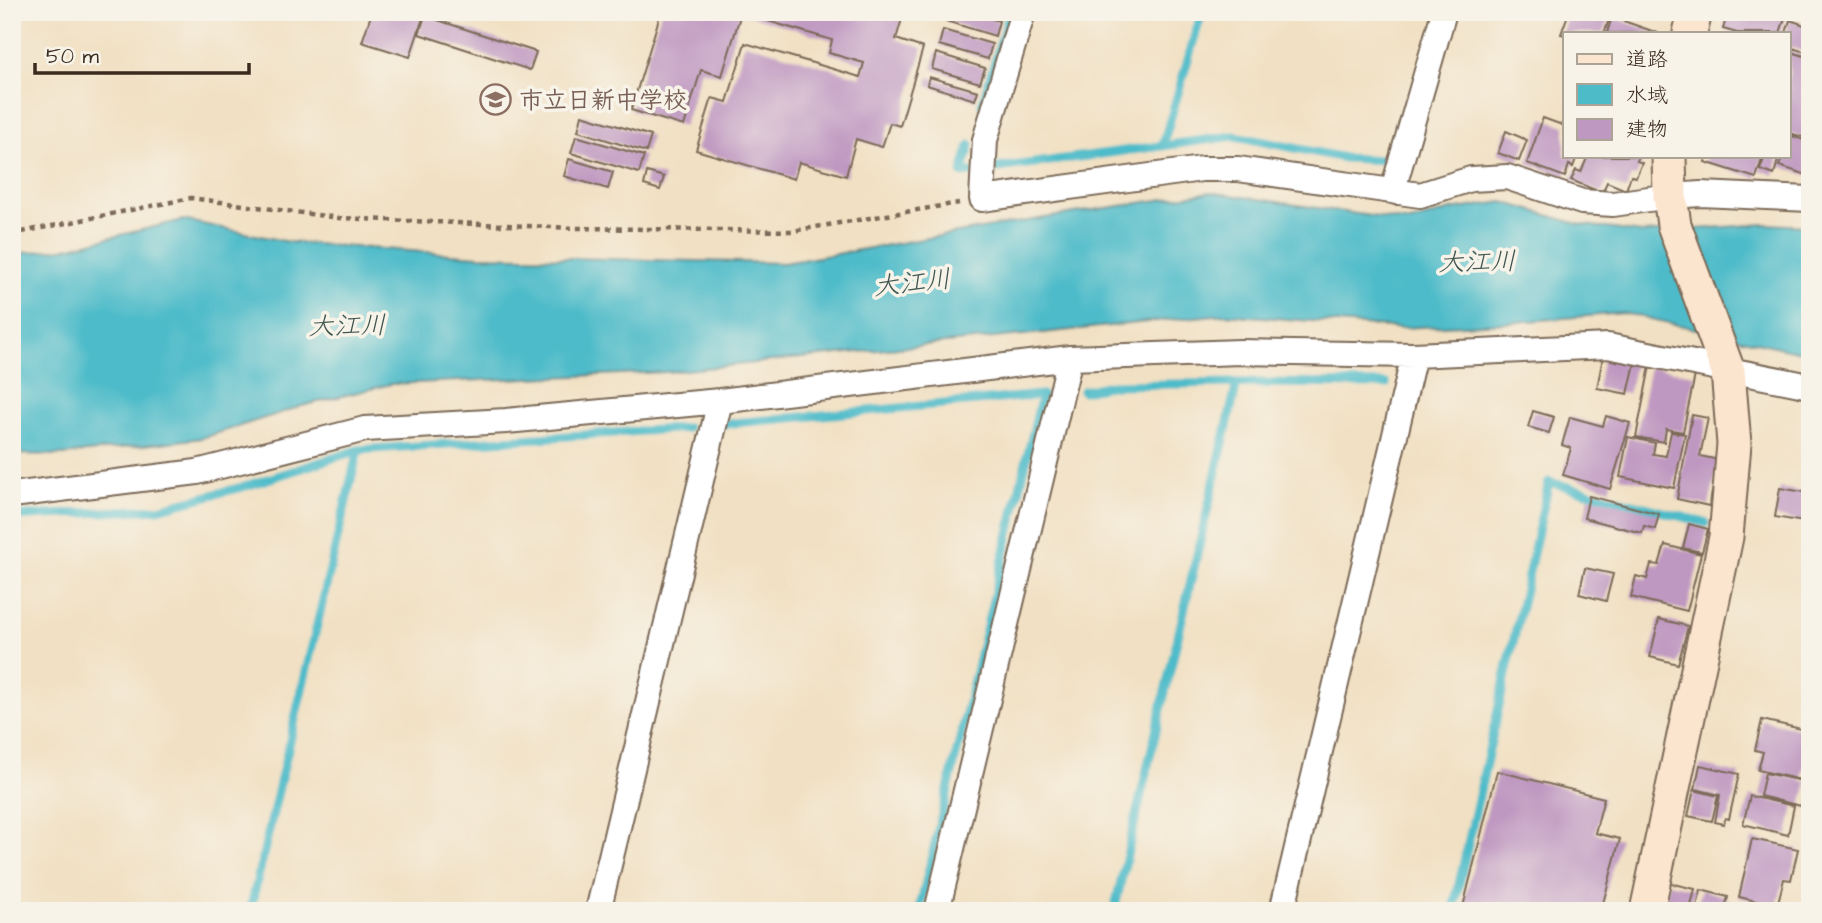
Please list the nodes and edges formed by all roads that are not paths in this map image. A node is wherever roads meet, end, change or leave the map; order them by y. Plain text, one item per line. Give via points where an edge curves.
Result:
1 (1023, 12) edge
2 (1444, 12) edge
3 (1695, 12) edge
4 (1689, 32) edge
5 (1669, 158) edge
6 (1396, 192) junction
7 (1810, 199) edge
8 (1672, 210) junction
9 (1414, 355) junction
10 (1070, 358) junction
11 (1725, 359) junction
12 (1810, 387) edge
13 (720, 401) junction
14 (12, 495) edge
15 (598, 911) edge
16 (937, 911) edge
17 (1282, 911) edge
18 (1647, 911) edge

1 - 6 street via 985,141 982,199 1202,169 1238,169
2 - 6 street
3 - 4 street
5 - 8 street
6 - 8 street via 1420,195 1471,179 1507,177 1582,202
7 - 8 street via 1701,194
8 - 11 street
9 - 10 street via 1240,352
9 - 11 street via 1608,346
9 - 17 street
10 - 13 street
10 - 16 street
11 - 12 street
11 - 18 street via 1734,444 1726,537
13 - 14 street via 365,429 197,472
13 - 15 street

